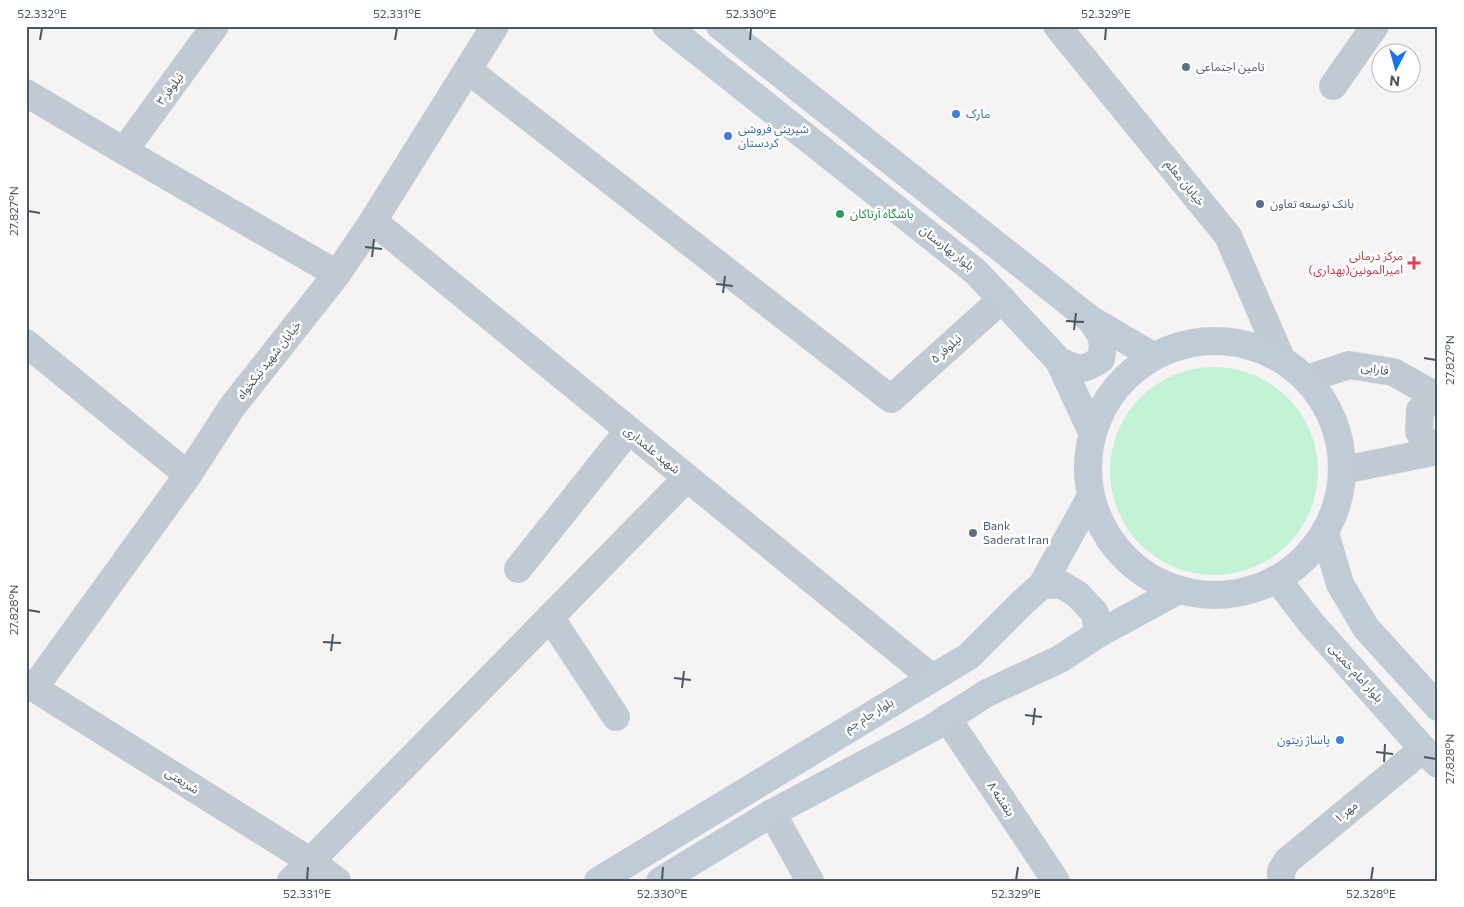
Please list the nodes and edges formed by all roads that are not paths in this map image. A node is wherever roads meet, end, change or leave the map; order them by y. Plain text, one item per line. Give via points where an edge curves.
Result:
1 (215, 26) edge
2 (495, 26) edge
3 (666, 26) edge
4 (720, 26) edge
5 (1057, 26) edge
6 (1375, 26) edge
7 (468, 70) junction
8 (1333, 86) dead end
9 (26, 93) edge
10 (124, 151) junction
11 (373, 222) junction
12 (337, 274) junction
13 (1002, 299) junction
14 (1090, 319) junction
15 (26, 343) edge
16 (1153, 356) junction
17 (1281, 358) junction
18 (1059, 361) junction
19 (1308, 379) junction
20 (1437, 397) edge
21 (628, 431) junction
22 (1092, 432) junction
23 (1436, 451) edge
24 (1343, 470) junction
25 (188, 475) junction
26 (686, 478) junction
27 (1090, 498) junction
28 (1325, 533) junction
29 (518, 569) dead end
30 (1277, 579) junction
31 (1042, 586) junction
32 (1179, 590) junction
33 (550, 617) junction
34 (1098, 634) junction
35 (931, 678) junction
36 (30, 686) edge
37 (1438, 707) edge
38 (616, 717) dead end
39 (946, 718) junction
40 (1430, 757) edge
41 (772, 813) junction
42 (310, 861) junction
43 (291, 881) edge
44 (337, 881) edge
45 (598, 881) edge
46 (660, 881) edge
47 (810, 881) edge
48 (1056, 881) edge
49 (1281, 881) edge

1 - 10 street, نیلوفر ۳
2 - 7 street, خیابان شهید نیکخواه
3 - 13 main road, بلوار بهارستان via 976,272
4 - 14 main road
5 - 17 street, خیابان معلم via 1228,236
6 - 8 street
7 - 11 street, خیابان شهید نیکخواه
7 - 13 street, نیلوفر ۵ via 891,399
9 - 10 street
10 - 12 street
11 - 12 street, خیابان شهید نیکخواه
11 - 21 street, شهید علمداری
12 - 25 street, خیابان شهید نیکخواه via 232,407
13 - 18 main road, بلوار بهارستان
14 - 16 main road
14 - 18 main road via 1103,339 1101,359 1090,367 1076,370
15 - 25 street
16 - 17 main road via 1184,343 1217,340 1250,345
16 - 22 main road via 1126,376 1105,401
17 - 19 main road
18 - 22 main road, بلوار بهارستان
19 - 20 street, فارابی via 1349,366 1393,372
19 - 24 main road via 1327,406 1340,437
20 - 23 street via 1420,410 1419,432
21 - 26 street, شهید علمداری
21 - 29 street
22 - 27 main road via 1087,465
23 - 24 street
24 - 28 main road via 1338,503
25 - 36 street, خیابان شهید نیکخواه
26 - 33 street
26 - 35 street, شهید علمداری
27 - 31 main road, بلوار جام جم
27 - 32 main road via 1103,529 1122,556 1149,577
28 - 30 main road via 1304,560
28 - 37 main road via 1340,584 1366,628
30 - 32 main road via 1246,592 1212,595
30 - 40 main road, بلوار امام خمینی via 1311,623
31 - 34 main road via 1062,585 1077,594 1095,613
31 - 35 main road, بلوار جام جم via 969,656
32 - 34 main road
33 - 38 street
33 - 42 street
34 - 39 main road via 1060,659 987,693
35 - 45 main road, بلوار جام جم
36 - 42 street, شریعتی
39 - 41 main road
39 - 48 street, بنفشه ۸
40 - 49 street, مهر ۱ via 1287,860 1281,871
41 - 46 main road
41 - 47 street
42 - 43 street
42 - 44 street, شریعتی

